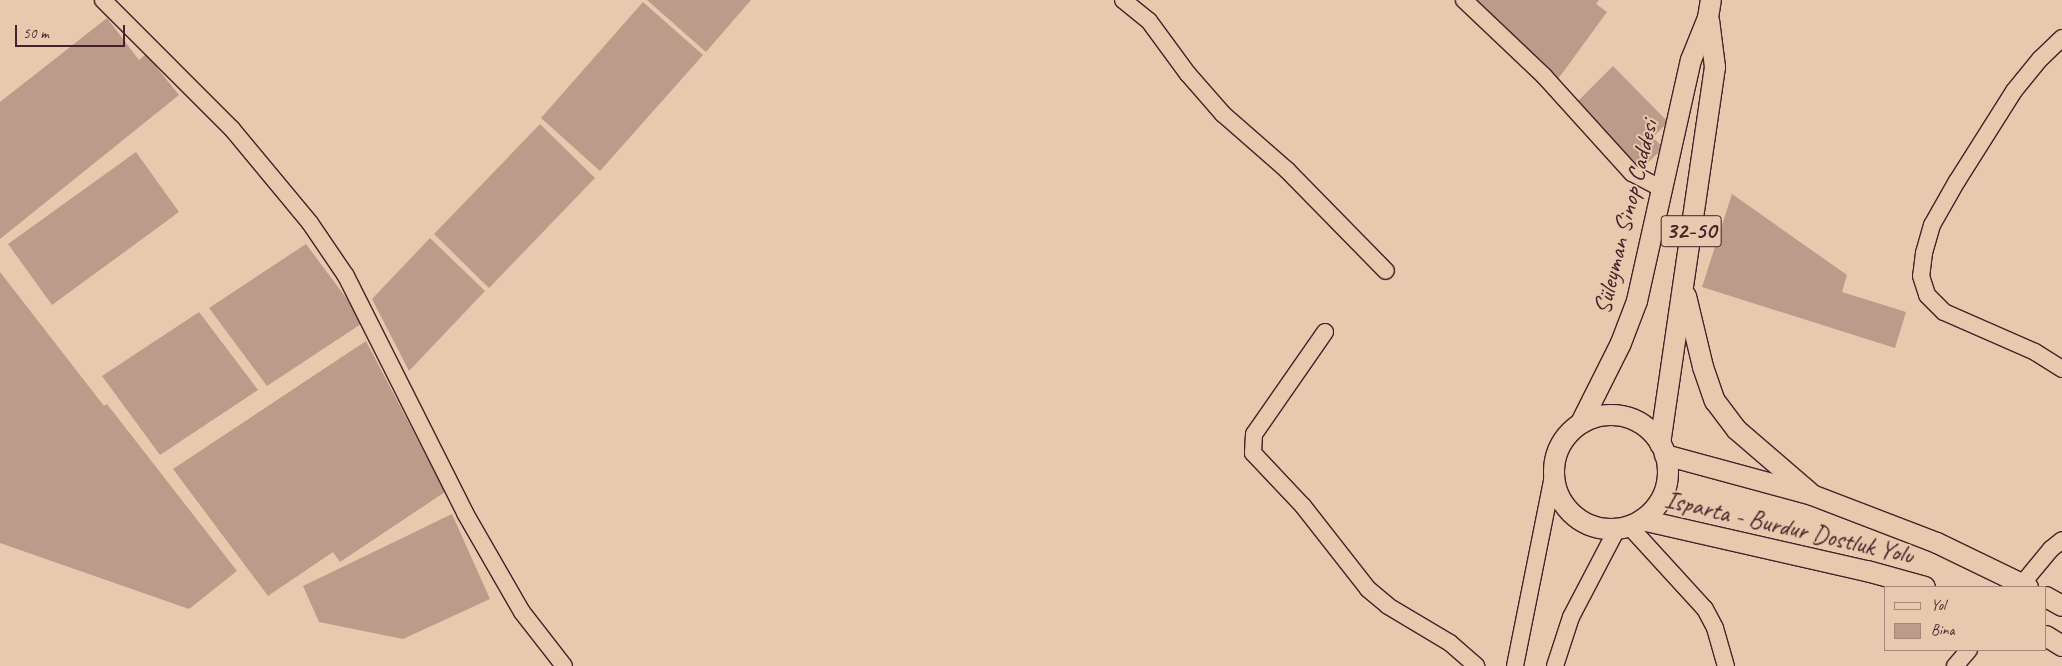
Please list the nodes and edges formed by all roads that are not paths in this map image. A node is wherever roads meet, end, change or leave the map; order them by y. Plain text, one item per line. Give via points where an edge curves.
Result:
1 (103, 0) edge
2 (1123, 0) edge
3 (1464, 0) edge
4 (1710, 9) edge
5 (2062, 38) edge
6 (1662, 188) junction
7 (1386, 271) dead end
8 (1684, 284) junction
9 (1325, 332) dead end
10 (2062, 369) edge
11 (1581, 423) junction
12 (1663, 449) junction
13 (1554, 475) junction
14 (1812, 495) junction
15 (1630, 525) junction
16 (2062, 540) edge
17 (1921, 586) edge
18 (2025, 586) edge
19 (2047, 598) edge
20 (2062, 606) edge
21 (2047, 637) edge
22 (2062, 646) edge
23 (1968, 651) edge
24 (564, 666) edge
25 (1476, 666) edge
26 (1515, 666) edge
27 (1556, 666) edge
28 (1726, 666) edge
29 (1955, 666) edge

1 - 24 street via 232,129 315,231 346,276 465,513 522,612
2 - 7 street via 1149,21 1223,114 1287,170
3 - 6 street via 1544,76 1632,174
4 - 6 main road, Süleyman Sinop Caddesi / 32-50 via 1691,60
4 - 8 main road, Süleyman Sinop Caddesi / 32-50 via 1715,67
5 - 10 street via 2014,91 1957,181 1932,225 1921,276 1927,295 1944,312 2035,352
6 - 11 main road, Süleyman Sinop Caddesi / 32-50 via 1637,301 1621,343
8 - 12 main road, Süleyman Sinop Caddesi / 32-50
8 - 14 main road via 1702,368 1715,401 1737,430
9 - 25 street via 1254,434 1253,453 1303,506 1368,589 1388,606 1450,643
11 - 12 main road via 1595,417 1625,416 1651,432
11 - 13 main road via 1560,445
12 - 14 main road, Isparta - Burdur Dostluk Yolu
12 - 15 main road via 1668,473 1665,492 1652,513
13 - 15 main road via 1556,491 1574,516 1602,529
13 - 26 street
14 - 18 main road, Isparta - Burdur Dostluk Yolu via 1937,543
15 - 17 main road, Isparta - Burdur Dostluk Yolu via 1867,572
15 - 27 street via 1571,617
15 - 28 street via 1705,609 1715,628
16 - 18 street via 2051,549
19 - 20 main road
21 - 22 main road
23 - 29 street

